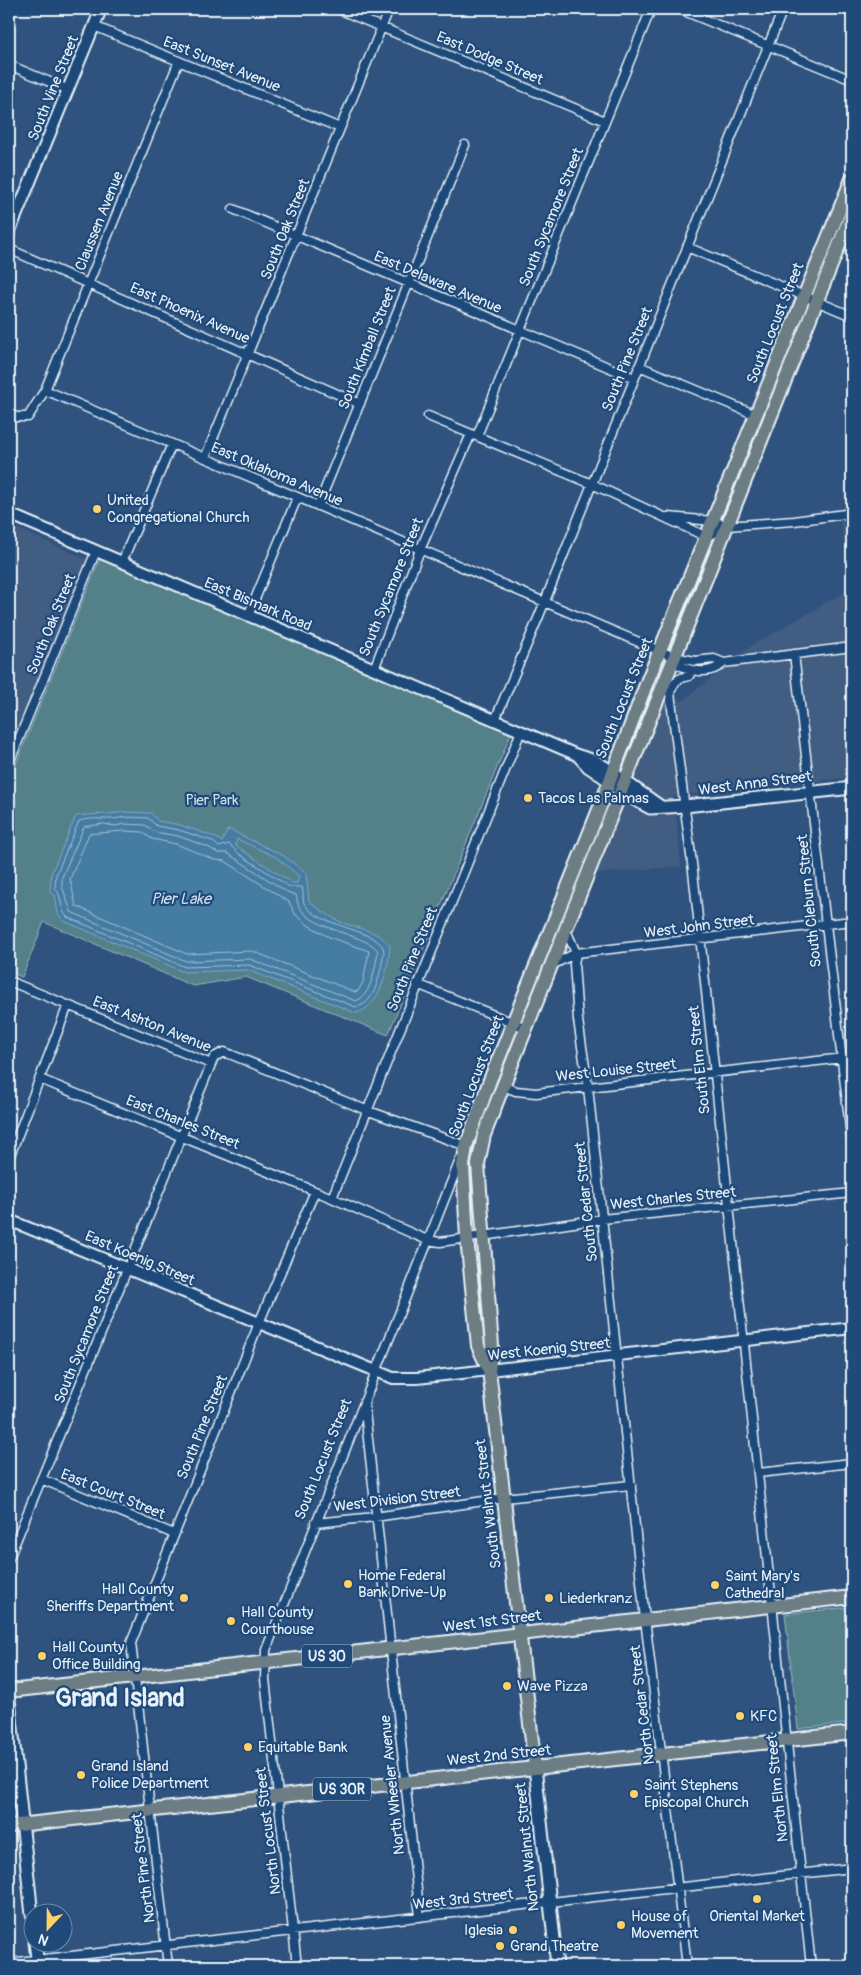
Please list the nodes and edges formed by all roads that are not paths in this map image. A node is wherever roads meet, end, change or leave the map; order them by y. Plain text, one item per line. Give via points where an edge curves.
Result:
1 (101, 9) edge
2 (338, 9) edge
3 (389, 9) edge
4 (651, 9) edge
5 (679, 9) edge
6 (783, 9) edge
7 (94, 26) junction
8 (382, 27) junction
9 (768, 45) junction
10 (179, 61) junction
11 (9, 65) edge
12 (852, 80) edge
13 (69, 90) junction
14 (605, 121) junction
15 (340, 128) junction
16 (465, 145) dead end
17 (852, 180) edge
18 (233, 209) dead end
19 (852, 213) edge
20 (9, 233) edge
21 (296, 238) junction
22 (687, 247) junction
23 (9, 249) edge
24 (89, 283) junction
25 (408, 284) junction
26 (803, 295) junction
27 (818, 302) junction
28 (852, 316) edge
29 (519, 330) junction
30 (249, 354) junction
31 (639, 366) junction
32 (634, 378) junction
33 (45, 390) junction
34 (360, 404) junction
35 (9, 414) edge
36 (756, 415) junction
37 (428, 416) dead end
38 (474, 435) junction
39 (172, 444) junction
40 (205, 458) junction
41 (592, 484) junction
42 (298, 498) junction
43 (318, 506) junction
44 (852, 512) edge
45 (9, 514) edge
46 (666, 517) junction
47 (713, 521) junction
48 (727, 526) junction
49 (707, 537) junction
50 (420, 550) junction
51 (96, 551) junction
52 (122, 562) junction
53 (544, 604) junction
54 (248, 616) junction
55 (852, 647) edge
56 (660, 652) junction
57 (794, 654) junction
58 (674, 657) junction
59 (724, 663) junction
60 (374, 669) junction
61 (692, 670) junction
62 (495, 720) junction
63 (521, 731) junction
64 (9, 763) edge
65 (610, 776) junction
66 (623, 787) junction
67 (852, 788) edge
68 (811, 792) junction
69 (685, 806) junction
70 (852, 921) edge
71 (826, 925) junction
72 (566, 930) junction
73 (700, 940) junction
74 (576, 954) junction
75 (552, 965) junction
76 (9, 981) edge
77 (417, 984) junction
78 (68, 1005) junction
79 (513, 1023) junction
80 (526, 1028) junction
81 (852, 1057) edge
82 (840, 1058) junction
83 (211, 1064) junction
84 (714, 1073) junction
85 (40, 1079) junction
86 (503, 1086) junction
87 (588, 1087) junction
88 (366, 1110) junction
89 (181, 1136) junction
90 (852, 1145) edge
91 (466, 1146) junction
92 (9, 1158) edge
93 (315, 1191) junction
94 (852, 1193) edge
95 (332, 1198) junction
96 (728, 1206) junction
97 (602, 1219) junction
98 (9, 1220) edge
99 (484, 1235) junction
100 (467, 1238) junction
101 (428, 1240) junction
102 (127, 1269) junction
103 (259, 1323) junction
104 (852, 1328) edge
105 (744, 1342) junction
106 (616, 1356) junction
107 (489, 1370) junction
108 (375, 1372) junction
109 (364, 1400) junction
110 (852, 1463) edge
111 (758, 1472) junction
112 (41, 1479) junction
113 (631, 1485) junction
114 (504, 1498) junction
115 (376, 1517) junction
116 (315, 1523) junction
117 (174, 1534) junction
118 (9, 1558) edge
119 (852, 1597) edge
120 (771, 1606) junction
121 (646, 1619) junction
122 (519, 1634) junction
123 (390, 1649) junction
124 (264, 1663) junction
125 (135, 1677) junction
126 (9, 1691) edge
127 (9, 1698) edge
128 (852, 1733) edge
129 (786, 1739) junction
130 (662, 1754) junction
131 (535, 1767) junction
132 (405, 1782) junction
133 (278, 1796) junction
134 (150, 1810) junction
135 (23, 1824) junction
136 (9, 1826) edge
137 (852, 1868) edge
138 (801, 1874) junction
139 (678, 1889) junction
140 (31, 1902) edge
141 (550, 1903) junction
142 (420, 1917) junction
143 (293, 1931) junction
144 (166, 1947) junction
145 (9, 1963) edge
146 (38, 1963) edge
147 (168, 1966) edge
148 (297, 1966) edge
149 (557, 1966) edge
150 (687, 1966) edge
151 (811, 1966) edge

1 - 7 street, South Vine Street
2 - 8 street, East Dodge Street
3 - 8 street, South Oak Street
4 - 14 street, South Sycamore Street
5 - 9 street
6 - 9 street, South Pine Street
7 - 10 street, East Sunset Avenue
7 - 13 street, South Vine Street
8 - 14 street, East Dodge Street
8 - 15 street, South Oak Street
9 - 12 street
9 - 22 street, South Pine Street
10 - 15 street, East Sunset Avenue
10 - 24 street, Claussen Avenue
11 - 13 street
13 - 20 street, South Vine Street
14 - 29 street, South Sycamore Street
15 - 21 street, South Oak Street
16 - 25 street, South Kimball Street
17 - 26 main road, South Locust Street
18 - 21 street, East Delaware Avenue
19 - 27 main road, South Locust Street
21 - 25 street, East Delaware Avenue
21 - 30 street, South Oak Street
22 - 26 street
22 - 31 street, South Pine Street
23 - 24 street, East Phoenix Avenue
24 - 30 street, East Phoenix Avenue
24 - 33 street, Claussen Avenue
25 - 29 street, East Delaware Avenue
25 - 34 street, South Kimball Street
26 - 27 street
26 - 36 main road, South Locust Street
27 - 28 street
27 - 48 main road, South Locust Street
29 - 32 street, East Delaware Avenue
29 - 38 street, South Sycamore Street
30 - 34 street, East Phoenix Avenue
30 - 40 street, South Oak Street
31 - 32 street, South Pine Street
31 - 36 street
32 - 41 street, South Pine Street
33 - 35 street via 28,417
33 - 39 street, East Oklahoma Avenue
34 - 43 street, South Kimball Street
36 - 47 main road, South Locust Street
37 - 38 street
38 - 41 street
38 - 50 street, South Sycamore Street
39 - 40 street, East Oklahoma Avenue
39 - 52 street
40 - 42 street, East Oklahoma Avenue
41 - 46 street
41 - 53 street, South Pine Street
42 - 43 street, East Oklahoma Avenue
42 - 54 street
43 - 50 street, East Oklahoma Avenue
44 - 48 street
45 - 51 street, East Bismark Road
46 - 47 street
46 - 49 street
47 - 48 street
47 - 49 main road, South Locust Street
48 - 49 street
48 - 58 main road, South Locust Street
49 - 56 main road, South Locust Street
50 - 53 street, East Oklahoma Avenue
50 - 60 street, South Sycamore Street
51 - 52 street, East Bismark Road
51 - 64 street, South Oak Street
52 - 54 street, East Bismark Road
53 - 56 street, East Oklahoma Avenue
53 - 62 street, South Pine Street
54 - 60 street, East Bismark Road
55 - 57 street
56 - 58 street, East Oklahoma Avenue
56 - 65 main road, South Locust Street
57 - 59 street
57 - 68 street, South Cleburn Street
58 - 59 street via 695,662 714,659
58 - 61 street via 679,665
58 - 66 main road, South Locust Street
59 - 61 street via 716,670
60 - 62 street, East Bismark Road
61 - 69 street, South Elm Street via 689,676 680,677 675,682 670,693
62 - 63 street, East Bismark Road
63 - 65 street, East Bismark Road via 594,760
63 - 77 street, South Pine Street
65 - 66 main road, West Anna Street
65 - 79 main road, South Locust Street
66 - 69 main road, West Anna Street via 643,806
66 - 72 main road, South Locust Street
67 - 68 main road, West Anna Street
68 - 69 main road, West Anna Street
68 - 71 street, South Cleburn Street
69 - 73 street, South Elm Street
70 - 71 street, West John Street
71 - 73 street, West John Street
71 - 82 street, South Cleburn Street
72 - 74 street, South Cedar Street
72 - 75 main road, South Locust Street
73 - 74 street, West John Street
73 - 84 street, South Elm Street
74 - 75 street, West John Street
74 - 87 street, South Cedar Street via 578,1020
75 - 80 main road, South Locust Street
76 - 78 street, East Ashton Avenue
77 - 79 street
77 - 88 street, South Pine Street
78 - 83 street, East Ashton Avenue
78 - 85 street
79 - 80 street
79 - 91 main road, South Locust Street
80 - 86 main road, South Locust Street
81 - 82 street, West Louise Street
82 - 84 street, West Louise Street
82 - 90 street, South Cleburn Street
83 - 88 street, East Ashton Avenue via 224,1052
83 - 89 street, South Sycamore Street
84 - 87 street, West Louise Street
84 - 96 street, South Elm Street
85 - 89 street, East Charles Street
85 - 92 street
86 - 87 street, West Louise Street via 536,1093
86 - 99 main road, South Locust Street via 484,1135 478,1164
87 - 97 street, South Cedar Street
88 - 91 street
88 - 95 street, South Pine Street
89 - 93 street, East Charles Street
89 - 102 street, South Sycamore Street
91 - 100 main road, South Locust Street via 463,1166
91 - 101 street, South Locust Street
93 - 95 street, East Charles Street
93 - 103 street, South Pine Street
94 - 96 street, West Charles Street
95 - 101 street
96 - 97 street, West Charles Street
96 - 105 street, South Elm Street
97 - 99 street, West Charles Street
97 - 106 street, South Cedar Street
98 - 102 street, East Koenig Street
99 - 100 street, West Charles Street
99 - 107 main road, South Walnut Street via 492,1346
100 - 101 street, West Charles Street via 440,1242
100 - 107 main road, South Walnut Street via 478,1346
101 - 108 street, South Locust Street
102 - 103 street, East Koenig Street
102 - 112 street, South Sycamore Street
103 - 108 street, West Koenig Street
103 - 117 street, South Pine Street
104 - 105 street, West Koenig Street
105 - 106 street, West Koenig Street
105 - 111 street, South Elm Street
106 - 107 street, West Koenig Street
106 - 113 street, South Cedar Street
107 - 108 street, West Koenig Street via 417,1378 393,1378
107 - 114 main road, South Walnut Street
108 - 109 street, South Locust Street
109 - 115 street, North Wheeler Avenue
109 - 116 street, South Locust Street
110 - 111 street
111 - 120 street
112 - 117 street, East Court Street
112 - 118 street, South Sycamore Street
113 - 114 street, West Division Street
113 - 121 street
114 - 115 street, West Division Street
114 - 122 main road, South Walnut Street
115 - 116 street, West Division Street
115 - 123 street, North Wheeler Avenue
116 - 124 street, South Locust Street via 270,1636
117 - 125 street, South Pine Street via 132,1637
119 - 120 main road, West 1st Street / US 30
120 - 121 main road, West 1st Street / US 30
120 - 129 street, North Elm Street
121 - 122 main road, West 1st Street / US 30
121 - 130 street, North Cedar Street
122 - 123 main road, West 1st Street / US 30
122 - 131 main road, North Walnut Street
123 - 124 main road, West 1st Street / US 30
123 - 132 street, North Wheeler Avenue
124 - 125 main road, West 1st Street / US 30
124 - 133 street, North Locust Street
125 - 126 main road, US 30
125 - 134 street, North Pine Street
127 - 135 main road
128 - 129 main road, West 2nd Street / US 30R
129 - 130 main road, West 2nd Street / US 30R
129 - 138 street, North Elm Street
130 - 131 main road, West 2nd Street / US 30R
130 - 139 street, North Cedar Street
131 - 132 main road, West 2nd Street / US 30R
131 - 141 main road, North Walnut Street
132 - 133 main road, West 2nd Street / US 30R
132 - 142 street, North Wheeler Avenue
133 - 134 main road, West 2nd Street / US 30R
133 - 143 street, North Locust Street
134 - 135 main road, US 30R
134 - 144 street, North Pine Street
135 - 136 main road, US 30R
135 - 140 main road
137 - 138 street, West 3rd Street
138 - 139 street, West 3rd Street
138 - 151 street, North Elm Street
139 - 141 street, West 3rd Street
139 - 150 street, North Cedar Street
141 - 142 street, West 3rd Street
141 - 149 main road, North Walnut Street
142 - 143 street, West 3rd Street
143 - 144 street, West 3rd Street
143 - 148 street, North Locust Street
144 - 146 street, West 3rd Street
144 - 147 street, North Pine Street
145 - 146 street, West 3rd Street

